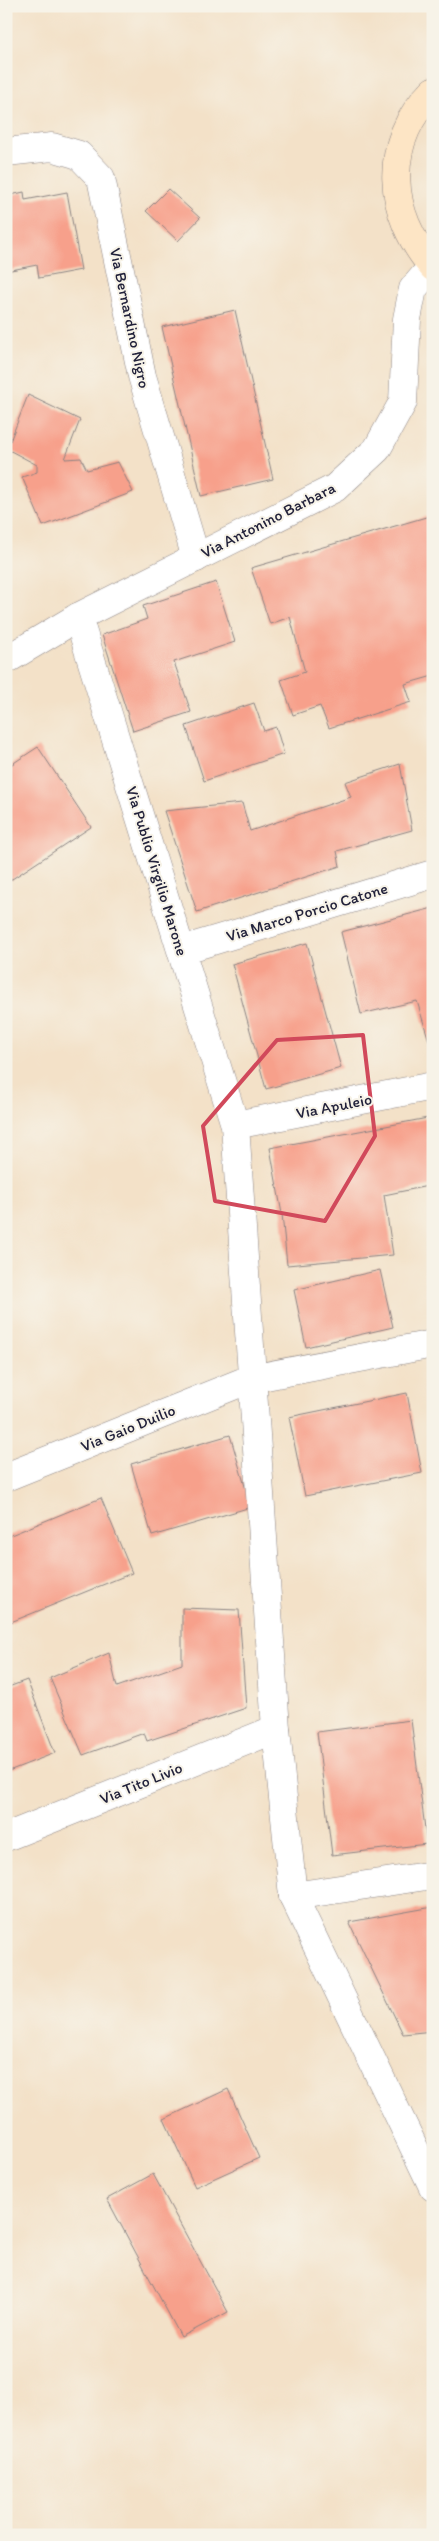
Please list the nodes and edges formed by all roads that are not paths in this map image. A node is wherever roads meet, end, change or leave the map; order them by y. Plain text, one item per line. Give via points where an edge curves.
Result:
1 (433, 91) edge
2 (6, 152) edge
3 (432, 267) edge
4 (196, 558) junction
5 (78, 617) junction
6 (6, 660) edge
7 (433, 874) edge
8 (182, 950) junction
9 (433, 1086) edge
10 (235, 1125) junction
11 (433, 1344) edge
12 (250, 1379) junction
13 (6, 1477) edge
14 (276, 1729) junction
15 (6, 1838) edge
16 (433, 1875) edge
17 (293, 1896) junction
18 (433, 2188) edge

1 - 3 street via 421,104 403,135 396,170 398,205 410,238
2 - 4 street, Via Bernardino Nigro via 52,147 79,155 100,178 142,376
3 - 4 street, Via Antonino Barbara via 413,289 407,319 402,402 378,449 335,488
4 - 5 street, Via Antonino Barbara
5 - 6 street, Via Antonino Barbara
5 - 8 street, Via Publio Virgilio Marone
7 - 8 street, Via Marco Porcio Catone
8 - 10 street, Via Publio Virgilio Marone
9 - 10 street, Via Apuleio
10 - 12 street, Via Publio Virgilio Marone
11 - 12 street, Via Gaio Duilio
12 - 13 street, Via Gaio Duilio
12 - 14 street, Via Publio Virgilio Marone
14 - 15 street, Via Tito Livio
14 - 17 street, Via Publio Virgilio Marone
16 - 17 street
17 - 18 street, Via Publio Virgilio Marone

